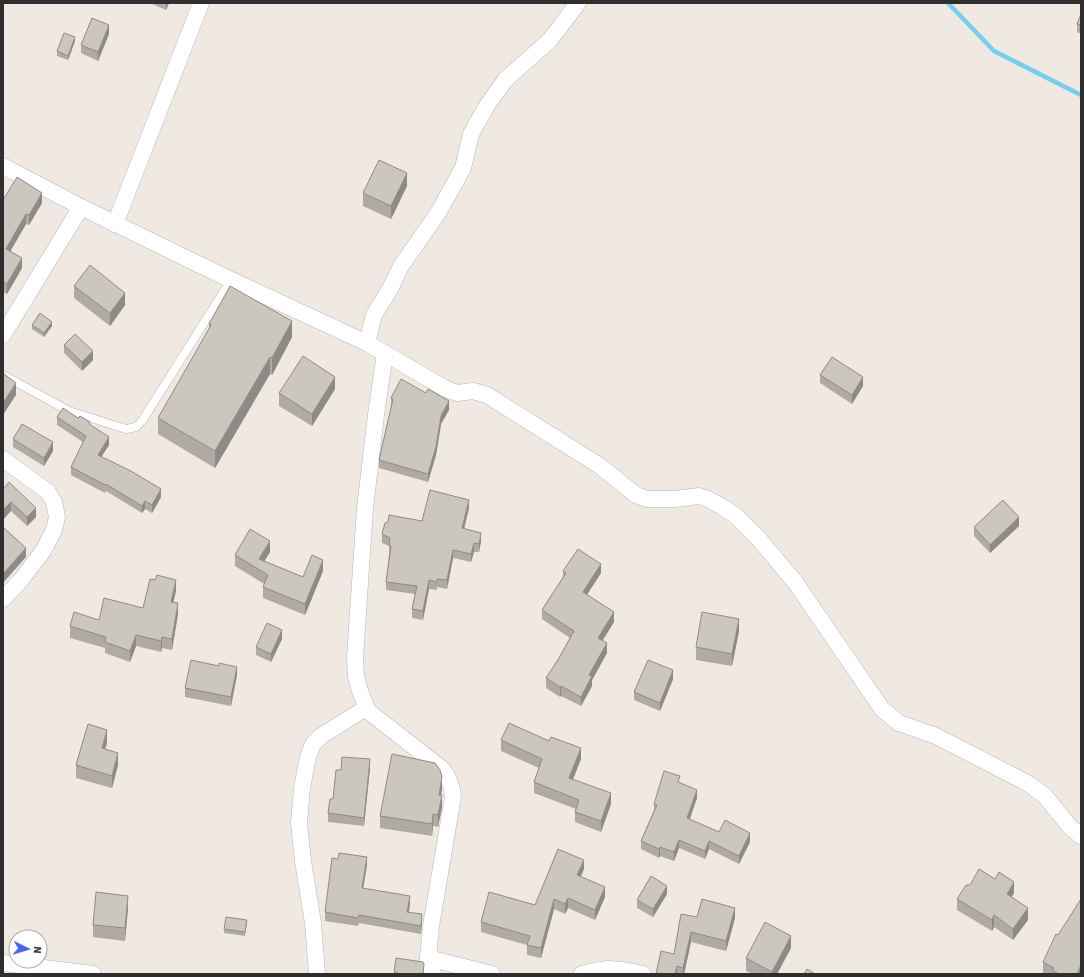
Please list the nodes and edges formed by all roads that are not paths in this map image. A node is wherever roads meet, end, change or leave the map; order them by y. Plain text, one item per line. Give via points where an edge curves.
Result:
1 (201, 3) edge
2 (578, 3) edge
3 (3, 166) edge
4 (81, 207) junction
5 (115, 224) junction
6 (231, 280) junction
7 (3, 335) edge
8 (367, 343) junction
9 (385, 353) junction
10 (3, 375) edge
11 (3, 459) edge
12 (3, 599) edge
13 (366, 708) junction
14 (1081, 836) edge
15 (428, 958) junction
16 (3, 963) edge
17 (93, 974) edge
18 (317, 974) edge
19 (433, 974) edge
20 (492, 974) edge
21 (582, 974) edge
22 (643, 974) edge

1 - 5 street
2 - 8 street via 550,40 505,80 486,107 470,134 463,168 438,213 401,266 374,315
3 - 4 street
4 - 5 street
4 - 7 street
5 - 6 street
6 - 8 street
6 - 10 lane via 136,427 126,429 69,410
8 - 9 street
9 - 13 street via 365,508 355,658 356,676
9 - 14 street via 454,393 473,391 486,395 600,466 636,495 647,499 675,499 696,495 708,499 736,516 795,582 882,709 899,723 936,736 1030,784 1045,796 1070,827
11 - 12 street via 48,492 54,502 57,517 54,530 43,551
13 - 15 street via 441,768 452,788 453,797
13 - 18 street via 321,736 313,744 302,788 299,823 314,923
15 - 19 street
15 - 20 street
16 - 17 street
21 - 22 street via 610,968

